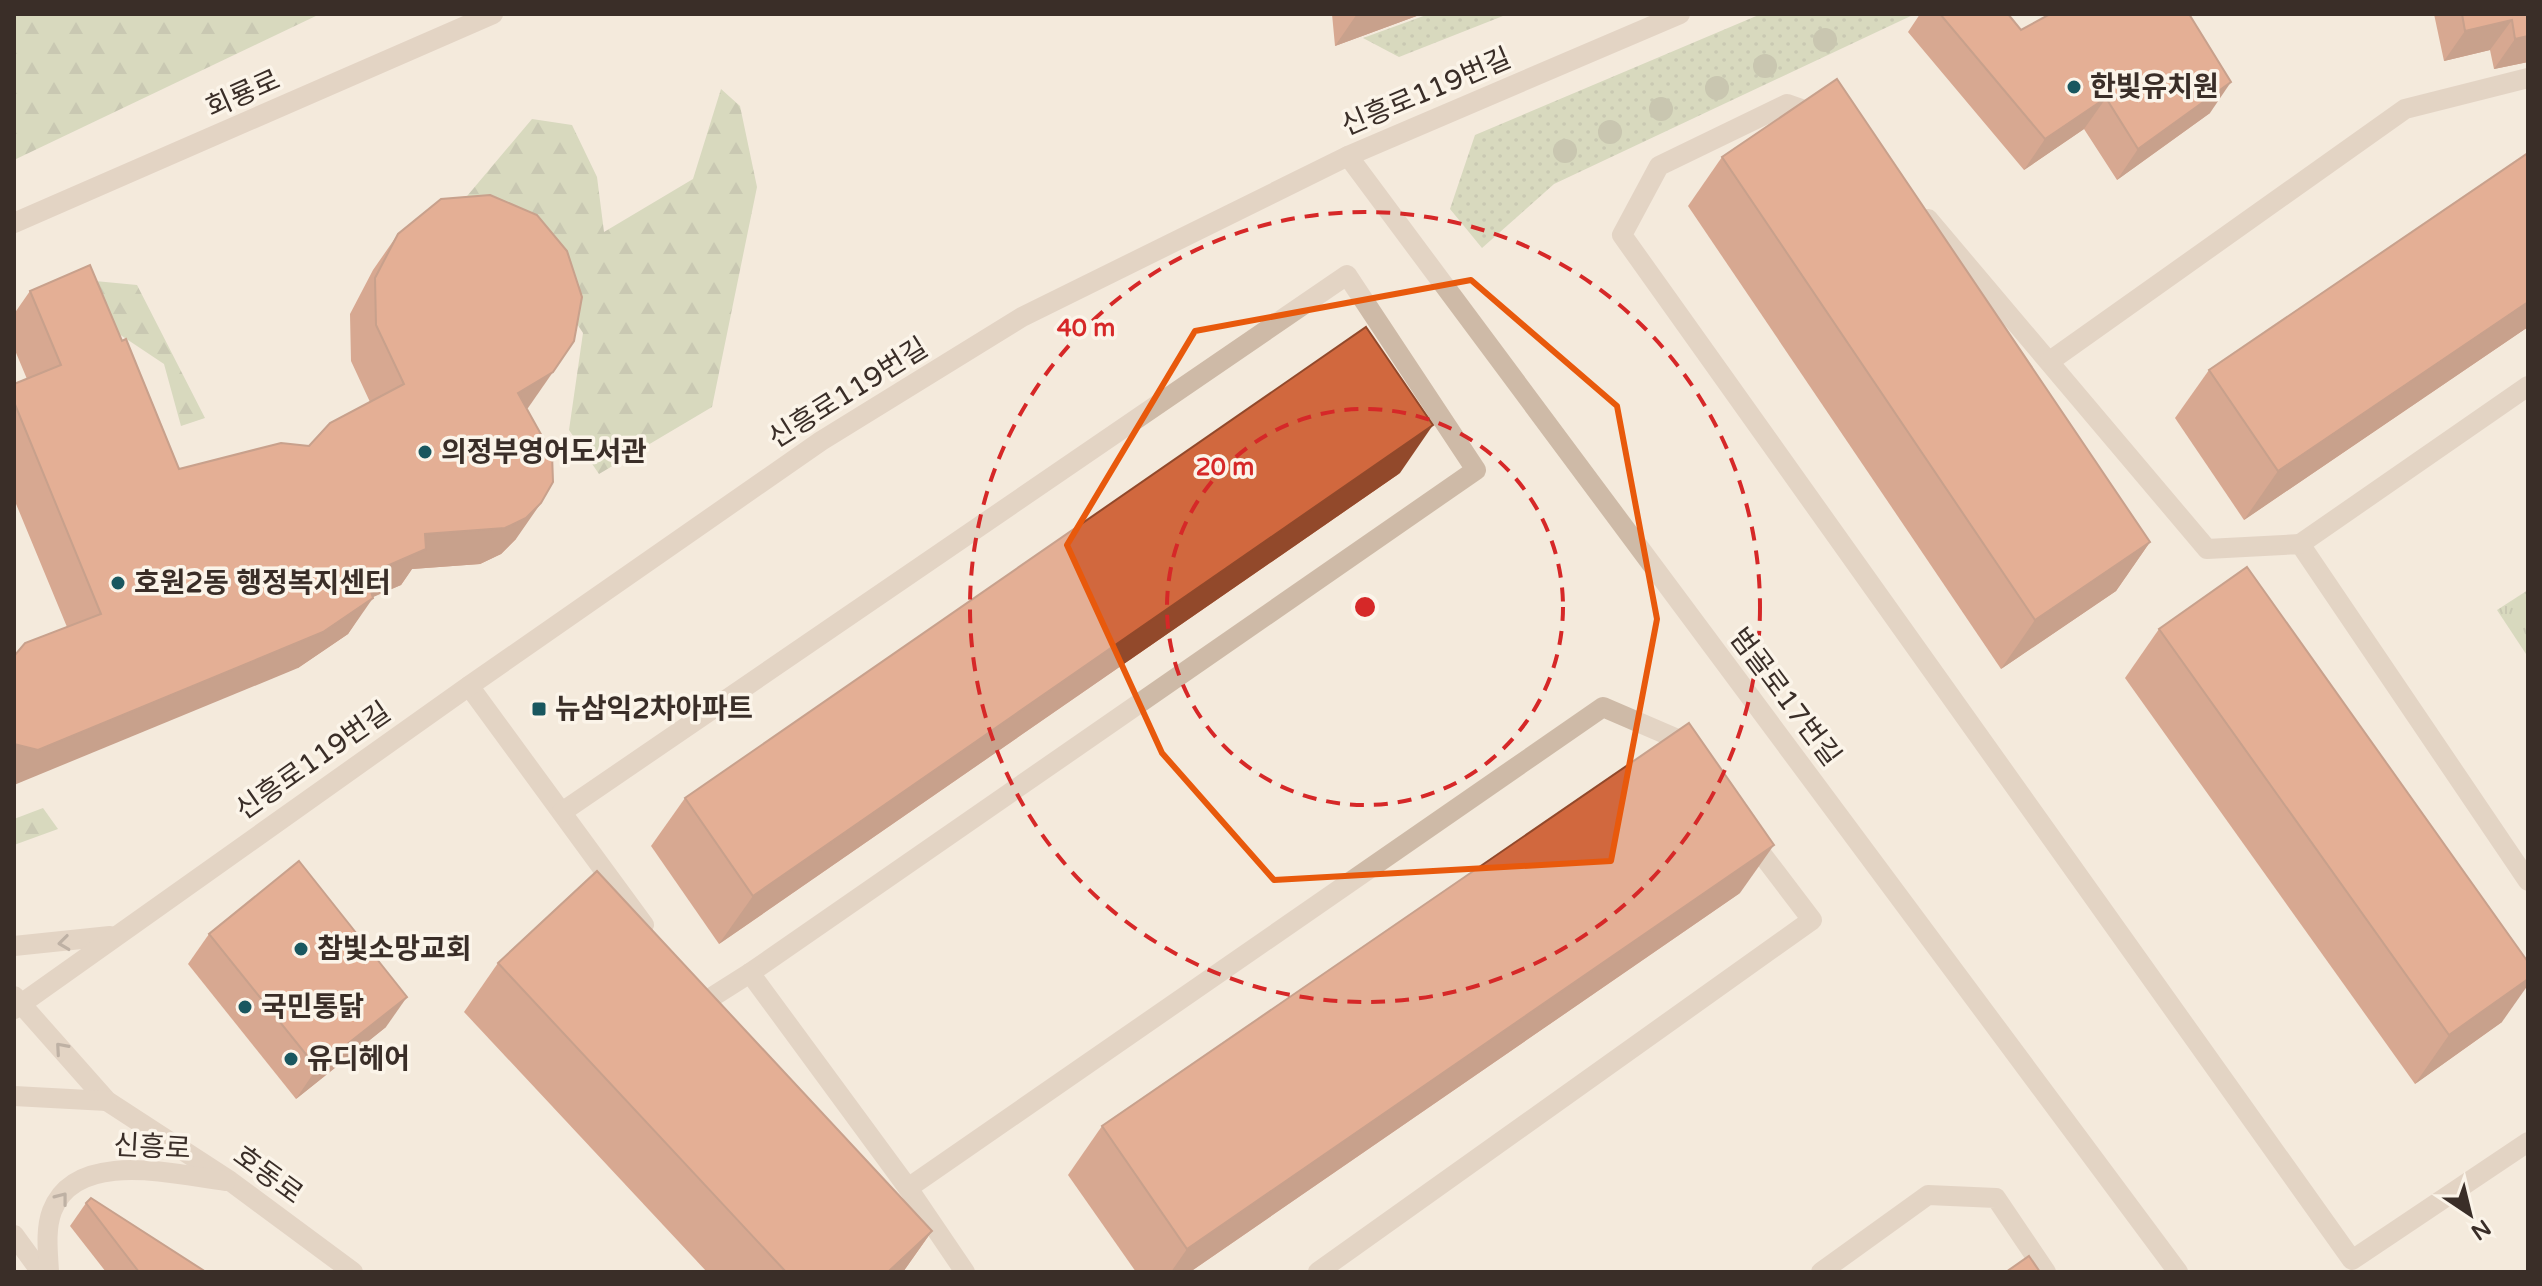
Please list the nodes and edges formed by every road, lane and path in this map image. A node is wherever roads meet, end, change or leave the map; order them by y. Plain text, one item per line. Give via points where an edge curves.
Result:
1 (493, 14) edge
2 (1680, 14) edge
3 (2528, 78) edge
4 (1836, 122) edge
5 (1348, 156) junction
6 (1919, 209) edge
7 (14, 223) edge
8 (2050, 361) junction
9 (2528, 386) edge
10 (2300, 544) junction
11 (469, 686) junction
12 (1702, 774) edge
13 (562, 812) junction
14 (1739, 823) edge
15 (2528, 881) edge
16 (114, 936) junction
17 (655, 940) edge
18 (14, 946) edge
19 (750, 973) junction
20 (682, 978) edge
21 (16, 1003) edge
22 (14, 1096) edge
23 (107, 1101) junction
24 (2528, 1142) edge
25 (230, 1181) junction
26 (908, 1188) junction
27 (14, 1235) edge
28 (41, 1272) edge
29 (49, 1272) edge
30 (353, 1272) edge
31 (965, 1272) edge
32 (1318, 1272) edge
33 (1821, 1272) edge
34 (2046, 1272) edge
35 (2178, 1272) edge

1 - 7 street, 회룡로
2 - 5 street, 신흥로119번길
3 - 8 street via 2405,109
4 - 24 street via 1787,104 1659,166 1622,235 2352,1260
5 - 11 street, 신흥로119번길 via 1022,317 821,441
5 - 35 street, 범골로17번길
6 - 8 street
8 - 10 street via 2207,549
9 - 10 street
10 - 15 street
11 - 13 street
11 - 16 street, 신흥로119번길
12 - 26 street via 1675,738 1603,707
13 - 17 street
13 - 19 street via 1347,275 1476,470
14 - 32 street via 1812,920
16 -> 18 street, 신흥로119번길
16 - 21 street, 신흥로119번길
19 - 20 street via 701,1004
19 - 26 street
23 -> 21 street, 호동로
22 - 23 street, 호동로
23 - 25 street, 호동로
29 -> 25 street, 신흥로 via 53,1210 70,1187 92,1175 120,1170
25 - 30 street, 호동로
26 - 31 street
27 - 28 street
33 - 34 street via 1928,1195 1996,1198

